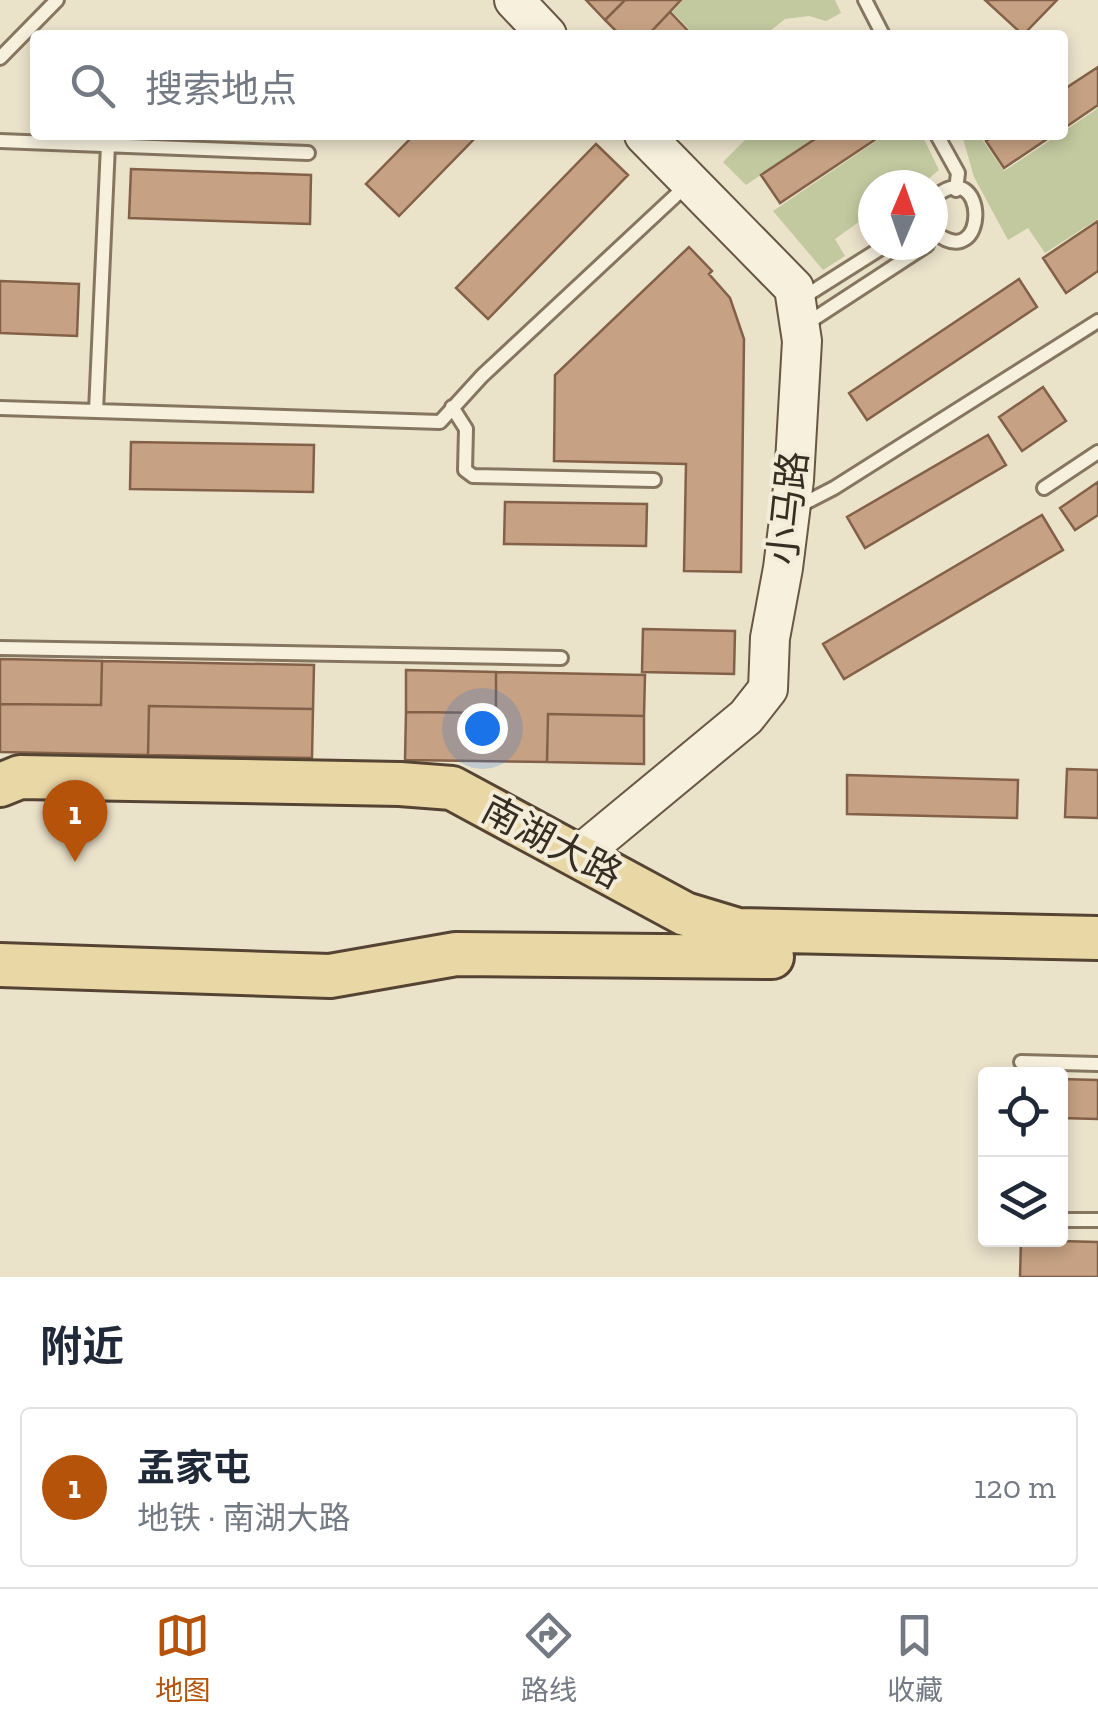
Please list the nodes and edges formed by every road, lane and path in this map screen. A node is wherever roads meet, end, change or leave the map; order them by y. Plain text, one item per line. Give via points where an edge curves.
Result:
1 (57, 0) edge
2 (514, 0) edge
3 (865, 0) edge
4 (542, 30) edge
5 (881, 30) edge
6 (0, 58) edge
7 (649, 140) edge
8 (940, 140) edge
9 (0, 142) edge
10 (108, 145) junction
11 (308, 152) dead end
12 (690, 183) junction
13 (948, 190) edge
14 (956, 190) junction
15 (948, 239) edge
16 (867, 260) edge
17 (896, 260) edge
18 (798, 315) junction
19 (1098, 322) edge
20 (0, 408) edge
21 (452, 408) junction
22 (96, 411) junction
23 (1098, 452) edge
24 (654, 480) dead end
25 (1044, 488) dead end
26 (790, 510) junction
27 (0, 648) edge
28 (561, 658) dead end
29 (0, 785) edge
30 (578, 856) junction
31 (1098, 938) edge
32 (1098, 964) edge
33 (0, 965) edge
34 (1021, 1062) dead end
35 (1098, 1064) edge
36 (1068, 1220) edge
37 (1098, 1220) edge

1 - 6 lane
2 - 4 street
3 - 5 lane
7 - 12 street
8 - 14 lane via 958,173
9 - 10 lane
10 - 11 lane
10 - 22 lane
12 - 18 street via 794,288
12 - 21 lane
13 - 14 lane
14 - 15 lane via 972,199 977,222 968,235
16 - 18 lane
17 - 18 lane
18 - 26 street, 小马路
19 - 26 lane
20 - 22 lane
21 - 22 lane via 440,422
21 - 24 lane via 466,428 465,470 473,476
23 - 25 lane
26 - 30 street, 小马路 via 768,689 746,716
27 - 28 lane
29 - 30 main road, 南湖大路 via 20,777 452,788
30 - 31 main road, 南湖大路 via 685,914 738,930
32 - 33 main road, 南湖大路 via 456,954 330,976
34 - 35 lane
36 - 37 lane

